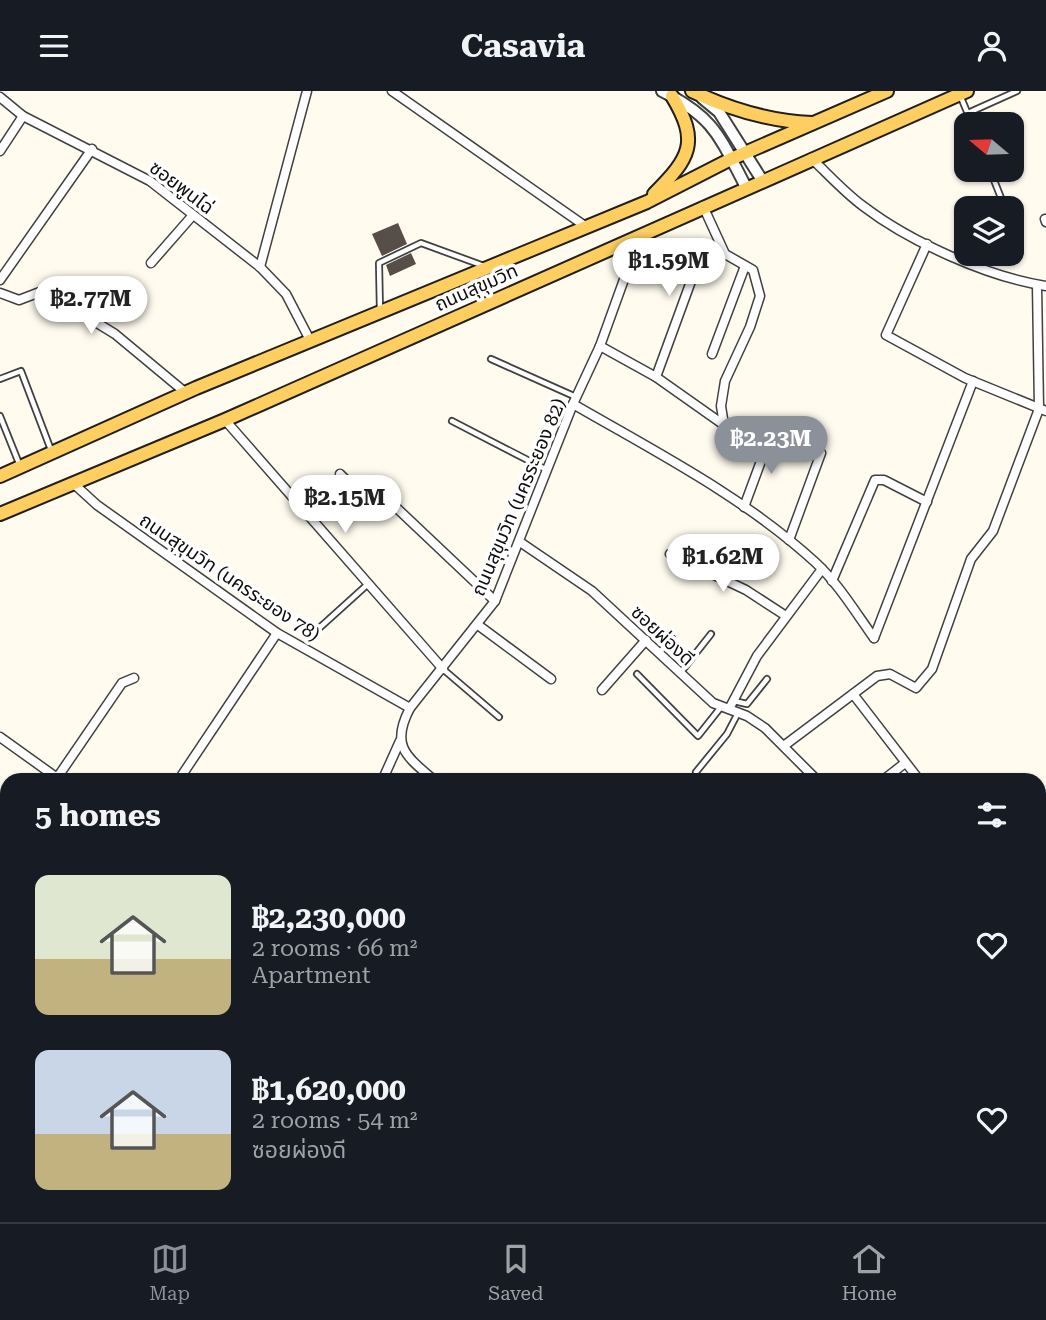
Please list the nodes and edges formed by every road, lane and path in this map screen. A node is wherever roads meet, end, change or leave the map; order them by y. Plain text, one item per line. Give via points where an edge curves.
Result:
1 (307, 91) edge
2 (392, 91) edge
3 (691, 91) edge
4 (887, 91) edge
5 (1017, 91) edge
6 (963, 92) edge
7 (667, 94) edge
8 (0, 97) edge
9 (968, 112) edge
10 (970, 112) edge
11 (23, 116) junction
12 (817, 123) junction
13 (92, 149) junction
14 (0, 151) edge
15 (746, 153) junction
16 (811, 158) junction
17 (731, 159) junction
18 (762, 180) junction
19 (746, 187) junction
20 (647, 202) junction
21 (703, 206) junction
22 (193, 215) junction
23 (585, 226) junction
24 (640, 235) junction
25 (927, 244) junction
26 (725, 254) junction
27 (151, 263) dead end
28 (745, 266) junction
29 (260, 267) junction
30 (487, 267) junction
31 (0, 280) edge
32 (1042, 286) edge
33 (0, 293) edge
34 (380, 312) junction
35 (311, 342) junction
36 (600, 346) junction
37 (712, 354) dead end
38 (491, 359) dead end
39 (656, 377) junction
40 (0, 379) edge
41 (973, 381) junction
42 (186, 393) junction
43 (575, 401) junction
44 (1042, 410) edge
45 (0, 416) edge
46 (225, 420) junction
47 (452, 421) dead end
48 (724, 425) junction
49 (772, 434) dead end
50 (765, 450) junction
51 (52, 453) junction
52 (821, 453) dead end
53 (774, 456) dead end
54 (21, 467) junction
55 (548, 470) junction
56 (340, 474) dead end
57 (0, 475) edge
58 (74, 484) junction
59 (928, 502) junction
60 (744, 507) junction
61 (0, 514) edge
62 (789, 540) junction
63 (520, 542) junction
64 (670, 554) dead end
65 (822, 569) junction
66 (832, 581) junction
67 (368, 584) junction
68 (495, 601) junction
69 (786, 616) junction
70 (478, 625) junction
71 (316, 631) dead end
72 (277, 633) junction
73 (711, 634) dead end
74 (672, 638) dead end
75 (646, 640) junction
76 (659, 653) junction
77 (443, 669) junction
78 (680, 673) junction
79 (637, 674) dead end
80 (134, 678) dead end
81 (551, 679) dead end
82 (767, 679) dead end
83 (602, 690) dead end
84 (853, 694) junction
85 (730, 707) junction
86 (411, 708) junction
87 (499, 717) dead end
88 (0, 737) edge
89 (400, 741) junction
90 (785, 745) junction
91 (905, 763) junction
92 (696, 772) dead end
93 (51, 773) edge
94 (63, 773) edge
95 (185, 773) edge
96 (386, 773) edge
97 (426, 773) edge
98 (811, 773) edge
99 (892, 773) edge
100 (913, 773) edge

1 - 29 street
2 - 23 street
3 - 12 main road via 747,113
3 - 15 street via 719,113
4 - 12 main road, ถนนสุขุมวิท
5 - 10 lane
6 - 9 lane
6 - 16 main road, ถนนสุขุมวิท
7 - 17 street via 694,107 709,121
7 - 20 main road via 686,118 689,145 680,166
8 - 11 street, ซอยพูนไฉ่
11 - 13 street, ซอยพูนไฉ่
11 - 14 street
12 - 15 main road, ถนนสุขุมวิท
13 - 22 street, ซอยพูนไฉ่ via 150,181
13 - 31 street
15 - 17 main road, ถนนสุขุมวิท
15 - 18 street
16 - 18 main road, ถนนสุขุมวิท
16 - 25 street via 864,207
17 - 19 street
17 - 20 main road, ถนนสุขุมวิท
18 - 19 main road, ถนนสุขุมวิท
19 - 21 main road, ถนนสุขุมวิท
20 - 23 main road, ถนนสุขุมวิท
21 - 24 main road, ถนนสุขุมวิท
21 - 26 street
22 - 27 street
22 - 29 street, ซอยพูนไฉ่
23 - 30 main road, ถนนสุขุมวิท
24 - 36 street, ถนนสุขุมวิท (นครระยอง 82)
24 - 46 main road, ถนนสุขุมวิท
25 - 32 street via 1005,277
25 - 41 street via 886,335
26 - 28 street
26 - 39 street via 694,273
28 - 37 street
28 - 48 street via 753,270 760,296 724,381
29 - 35 street, ซอยพูนไฉ่ via 286,294
30 - 34 main road, ถนนสุขุมวิท
30 - 34 lane via 421,243 379,263
32 - 44 street
33 - 42 street via 19,300 50,293 116,334
34 - 35 main road, ถนนสุขุมวิท
35 - 42 main road, ถนนสุขุมวิท
36 - 39 street
36 - 43 street, ถนนสุขุมวิท (นครระยอง 82)
38 - 43 lane
39 - 48 street
40 - 51 lane via 21,371
41 - 44 street
41 - 59 street
42 - 51 main road, ถนนสุขุมวิท
43 - 55 street, ถนนสุขุมวิท (นครระยอง 82)
43 - 60 street
44 - 84 street via 989,539 971,559 926,679 912,688 884,673
45 - 54 lane
46 - 58 main road, ถนนสุขุมวิท
46 - 67 street
47 - 55 lane
48 - 50 street
49 - 50 street
50 - 53 street
50 - 60 street
51 - 54 main road, ถนนสุขุมวิท
52 - 62 street
54 - 57 main road, ถนนสุขุมวิท
55 - 63 street, ถนนสุขุมวิท (นครระยอง 82)
56 - 68 street via 366,501 376,492 384,496
58 - 61 main road, ถนนสุขุมวิท
58 - 72 street, ถนนสุขุมวิท (นครระยอง 78)
59 - 66 street via 875,480
59 - 66 street via 874,638
60 - 62 street
62 - 65 street
63 - 68 street, ถนนสุขุมวิท (นครระยอง 82)
63 - 75 street, ซอยผ่องดี via 593,591
64 - 69 street via 735,584
65 - 66 street
65 - 69 street
67 - 71 lane
67 - 77 street
68 - 70 street, ถนนสุขุมวิท (นครระยอง 82)
69 - 85 street via 749,668
70 - 77 street, ถนนสุขุมวิท (นครระยอง 82)
70 - 81 street
72 - 86 street, ถนนสุขุมวิท (นครระยอง 78)
72 - 95 street
73 - 78 lane
74 - 76 lane
75 - 76 street, ซอยผ่องดี
75 - 83 street
76 - 78 street, ซอยผ่องดี
77 - 86 street, ถนนสุขุมวิท (นครระยอง 82)
77 - 87 lane
78 - 85 street, ซอยผ่องดี
79 - 85 lane via 698,736
80 - 94 street via 122,683
82 - 85 lane via 747,704
84 - 90 street
84 - 91 street
85 - 90 street, ซอยผ่องดี via 755,720
85 - 92 lane via 727,734
86 - 89 street, ถนนสุขุมวิท (นครระยอง 82) via 400,727
88 - 93 street
89 - 96 street, ถนนสุขุมวิท (นครระยอง 82)
89 - 97 street via 409,758
90 - 98 street, ซอยผ่องดี
91 - 99 street
91 - 100 street

